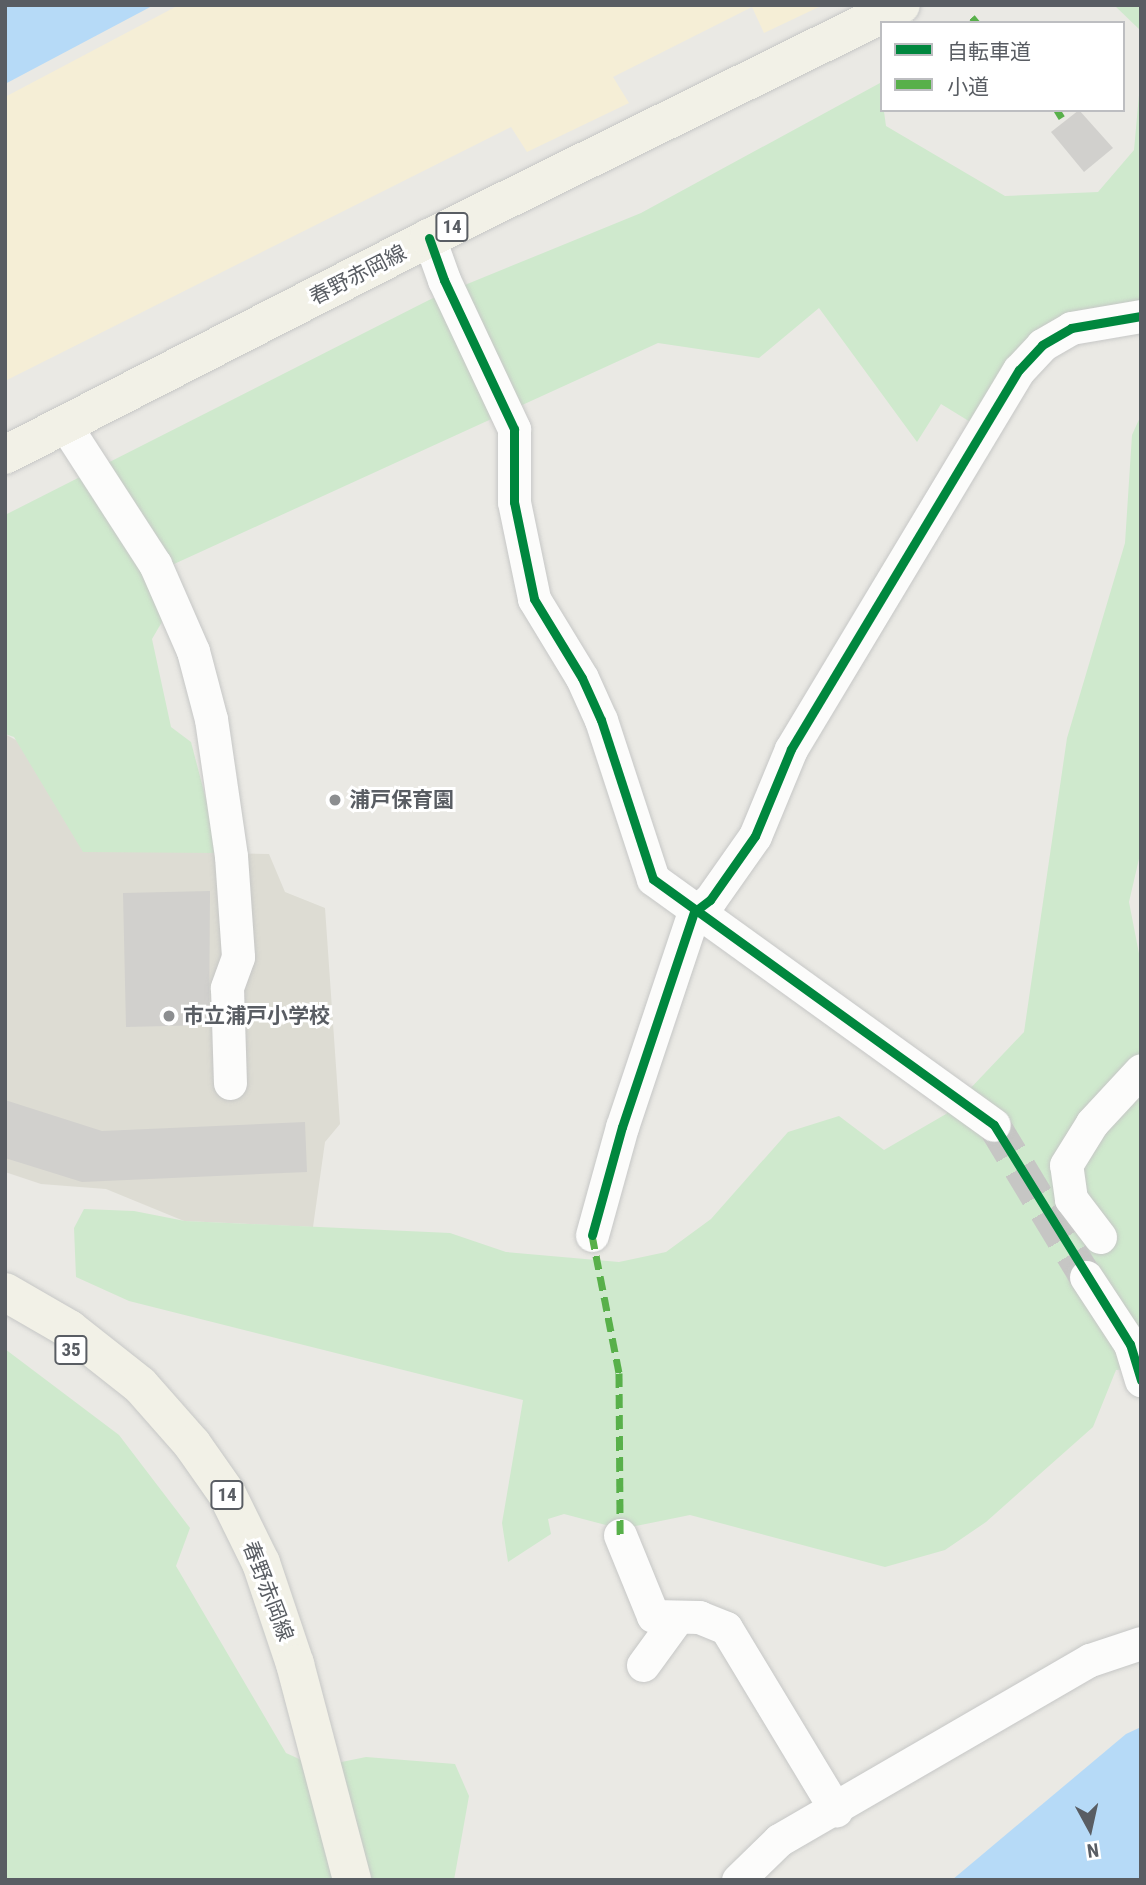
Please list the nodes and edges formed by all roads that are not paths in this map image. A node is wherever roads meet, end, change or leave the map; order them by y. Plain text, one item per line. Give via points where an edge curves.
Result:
1 (901, 5) edge
2 (429, 238) junction
3 (1141, 316) edge
4 (65, 425) junction
5 (5, 456) edge
6 (694, 912) junction
7 (1141, 1070) edge
8 (230, 1083) dead end
9 (993, 1125) tunnel mouth
10 (592, 1236) dead end
11 (1100, 1237) dead end
12 (1086, 1277) tunnel mouth
13 (5, 1292) edge
14 (5, 1310) edge
15 (1141, 1380) edge
16 (139, 1385) junction
17 (620, 1535) dead end
18 (678, 1617) junction
19 (1141, 1643) edge
20 (643, 1665) dead end
21 (836, 1810) junction
22 (352, 1880) edge
23 (737, 1880) edge

1 - 2 main road, 春野赤岡線 / 14
2 - 4 main road, 春野赤岡線 / 14
2 - 6 street via 513,429 514,502 539,614 582,678 596,708 653,879
3 - 6 street via 1071,328 1042,345 1019,370 791,749 755,836 710,900
4 - 5 main road, 春野赤岡線 / 14
4 - 8 street via 155,564 193,651 211,719 231,856 238,957 227,988
6 - 9 street
6 - 10 street via 622,1127
7 - 11 street via 1092,1123 1066,1165 1071,1199
12 - 15 street via 1130,1343
13 - 16 main road, 春野赤岡線 / 14 via 69,1329
14 - 16 main road, 35 via 111,1377
16 - 22 main road, 春野赤岡線 / 14 via 213,1474 261,1563 328,1782
17 - 18 street via 653,1616
18 - 20 street
18 - 21 street via 699,1617 726,1628
19 - 21 street via 1090,1660
21 - 23 street via 779,1840

